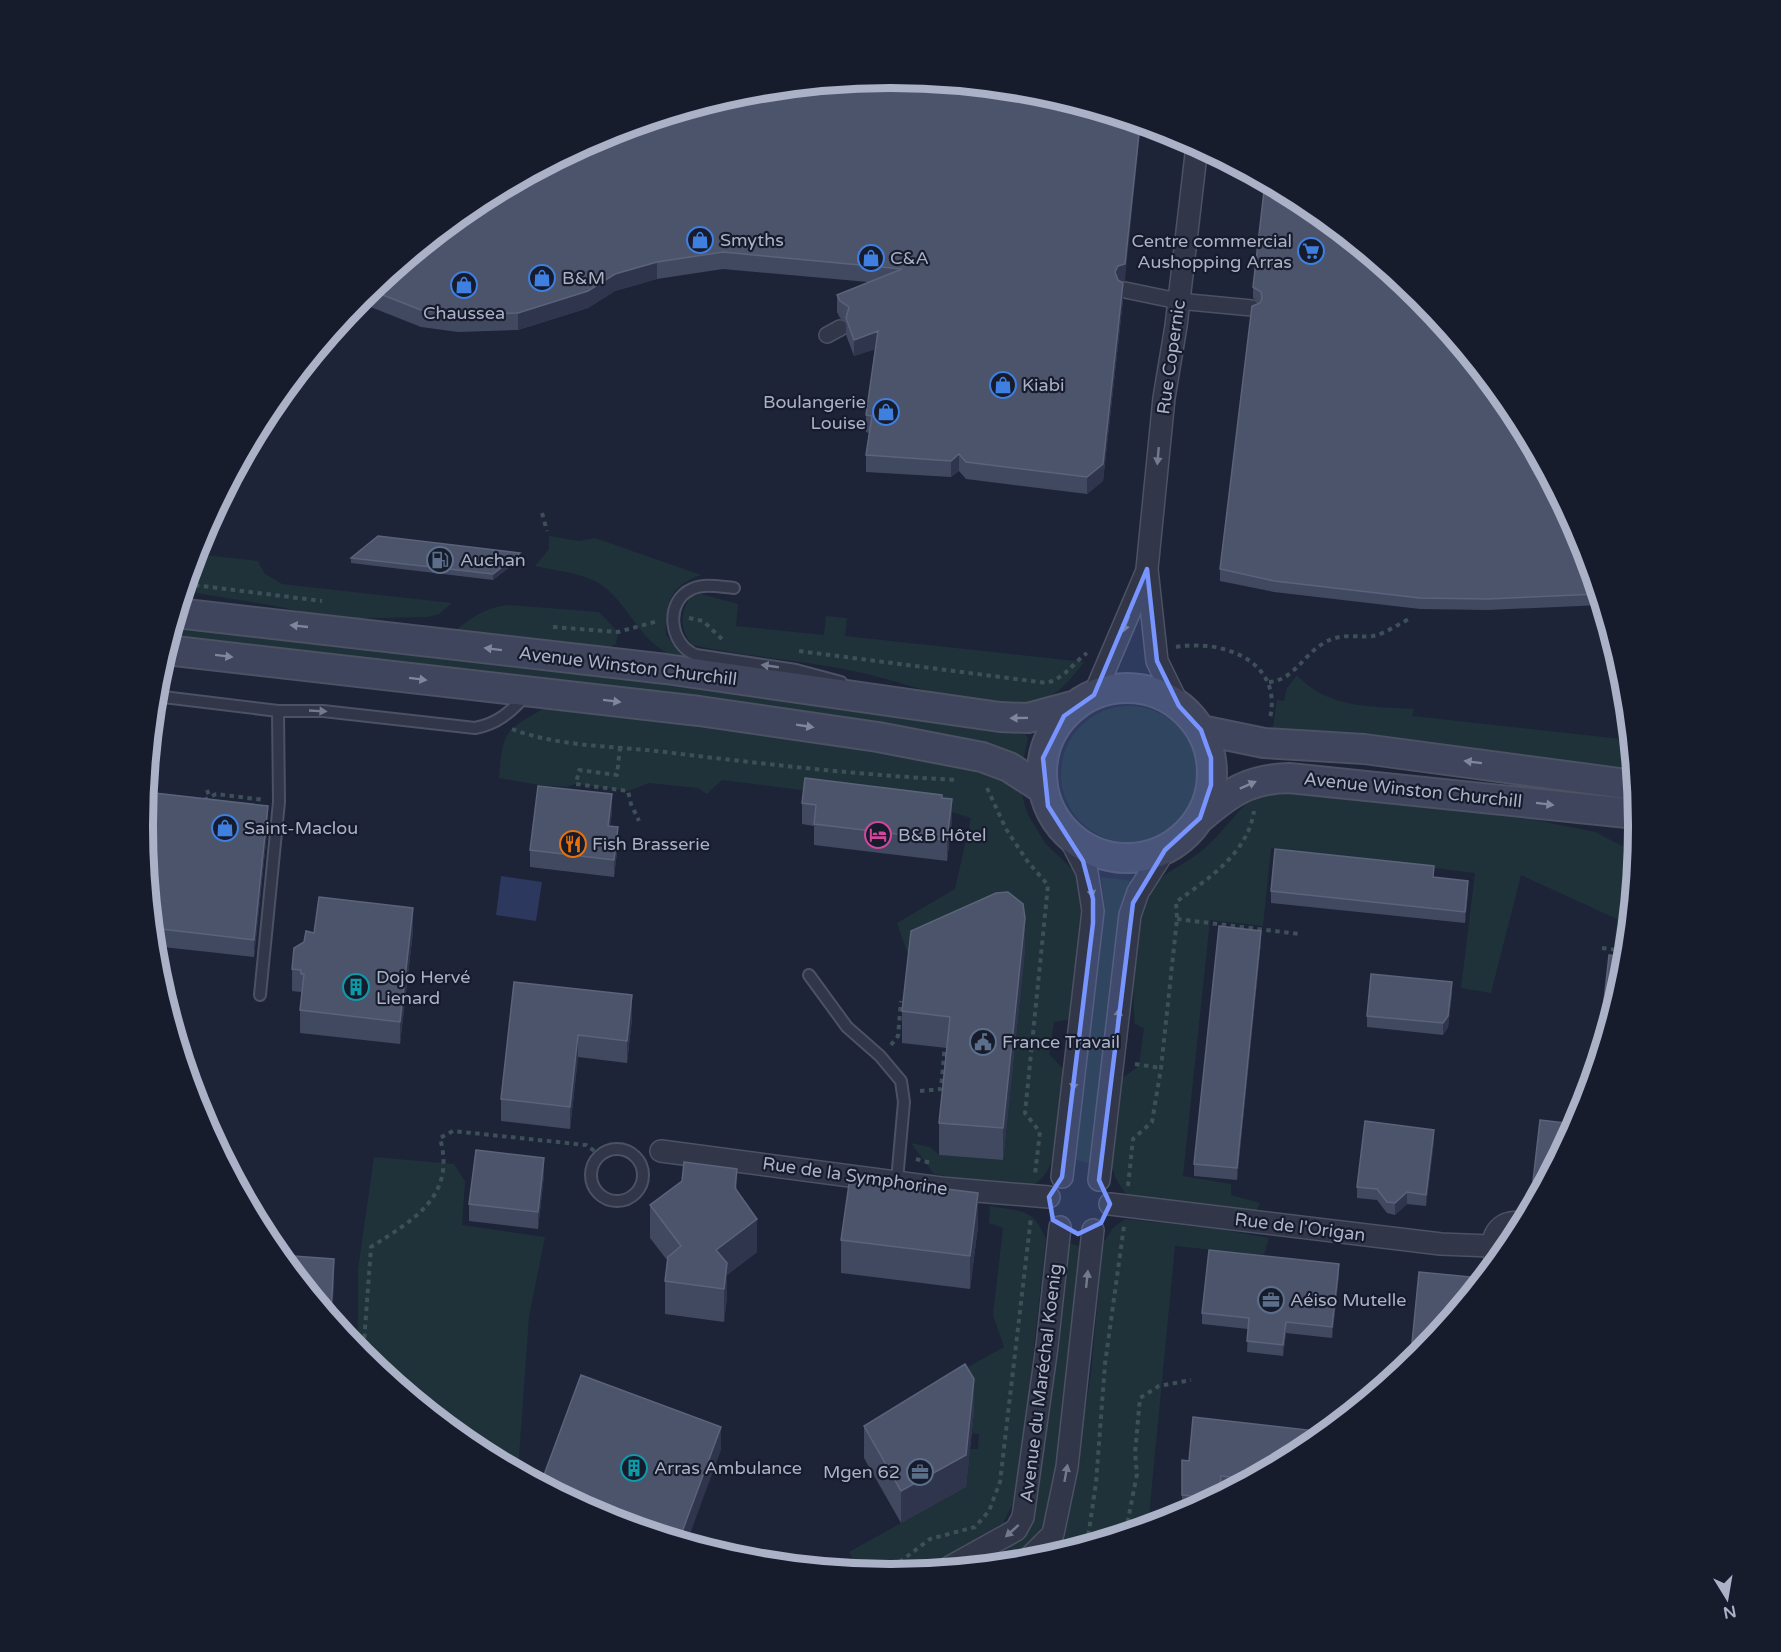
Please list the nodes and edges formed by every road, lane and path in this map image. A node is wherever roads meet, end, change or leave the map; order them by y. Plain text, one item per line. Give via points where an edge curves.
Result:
1 (1196, 155) edge
2 (1125, 290) edge
3 (1179, 301) junction
4 (1252, 308) edge
5 (542, 513) dead end
6 (547, 531) dead end
7 (1148, 569) junction
8 (194, 585) edge
9 (734, 588) dead end
10 (330, 602) dead end
11 (186, 609) edge
12 (674, 618) junction
13 (1411, 618) dead end
14 (543, 626) dead end
15 (733, 644) dead end
16 (1117, 644) junction
17 (1154, 649) junction
18 (174, 651) edge
19 (796, 651) dead end
20 (1269, 682) junction
21 (530, 692) junction
22 (164, 697) edge
23 (886, 700) junction
24 (1085, 700) junction
25 (1179, 705) junction
26 (278, 711) junction
27 (494, 722) junction
28 (1201, 730) junction
29 (1264, 743) junction
30 (620, 747) junction
31 (1259, 780) junction
32 (968, 781) dead end
33 (982, 784) dead end
34 (1626, 784) edge
35 (1043, 789) junction
36 (207, 790) dead end
37 (210, 798) junction
38 (199, 800) edge
39 (279, 802) junction
40 (1627, 813) edge
41 (1200, 818) junction
42 (639, 820) dead end
43 (1068, 835) junction
44 (1165, 850) junction
45 (1177, 919) junction
46 (1299, 934) dead end
47 (1602, 948) dead end
48 (1617, 950) edge
49 (808, 975) dead end
50 (260, 995) dead end
51 (901, 1001) edge
52 (898, 1036) junction
53 (904, 1039) edge
54 (935, 1042) edge
55 (880, 1056) junction
56 (904, 1090) junction
57 (661, 1151) joint
58 (600, 1155) junction
59 (640, 1161) junction
60 (942, 1165) dead end
61 (898, 1170) junction
62 (1062, 1177) junction
63 (1034, 1180) dead end
64 (1099, 1180) junction
65 (1049, 1197) junction
66 (1118, 1205) junction
67 (1031, 1215) dead end
68 (1512, 1222) edge
69 (1060, 1227) junction
70 (1093, 1230) junction
71 (1494, 1250) edge
72 (1492, 1253) edge
73 (364, 1342) edge
74 (1191, 1380) dead end
75 (1129, 1524) edge
76 (1088, 1536) edge
77 (1039, 1548) edge
78 (963, 1559) edge
79 (898, 1564) edge

1 - 3 street, Rue Copernic
2 - 3 street
3 - 4 street
3 -> 7 street, Rue Copernic via 1164,398
5 - 6 path
7 -> 16 street
7 - 17 street
8 - 10 path
9 - 12 lane via 691,589 679,600
23 -> 11 main road, Avenue Winston Churchill via 666,669 255,622
12 - 14 path via 618,632
12 - 15 path via 703,621 718,638
23 -> 12 lane via 818,675 690,653 680,642
13 - 20 path via 1374,636 1349,634 1324,643 1288,675
16 - 19 path via 1097,641 1062,678 1047,683
16 - 24 street
17 - 20 path via 1210,644 1258,668
17 - 25 street via 1161,675
18 -> 21 main road, Avenue Winston Churchill
20 - 29 path via 1272,702
21 - 27 lane
21 -> 35 main road, Avenue Winston Churchill via 768,720 969,753 1009,767
22 - 26 lane
24 -> 23 main road, Avenue Winston Churchill via 1041,716 1015,718
24 - 25 main road via 1116,689 1138,689
24 - 35 main road via 1059,722 1048,743 1042,765
25 - 28 main road
26 -> 27 lane via 323,711 474,728
26 - 39 lane
27 - 30 path via 538,737
28 - 29 main road, Avenue Winston Churchill
28 - 41 main road via 1212,771 1208,799
34 -> 29 main road, Avenue Winston Churchill via 1364,749
30 - 32 path
30 - 42 path via 617,775 579,770 576,784 628,791
31 -> 40 main road, Avenue Winston Churchill via 1305,778
41 -> 31 main road, Avenue Winston Churchill via 1237,790
31 - 45 path via 1253,823 1239,849 1176,902
33 - 63 path via 990,791 1006,829 1048,885 1025,1113 1040,1132
35 - 43 main road via 1052,814
36 - 37 path
37 - 38 path
37 - 39 path via 232,794
39 - 50 lane
41 - 44 main road via 1185,836
43 - 44 main road via 1090,850 1114,857 1132,858
43 -> 62 street via 1087,872 1093,911
64 -> 44 street via 1130,915 1138,892
45 - 46 path
45 - 66 path via 1152,1122 1133,1139
47 - 48 path
49 - 55 lane via 848,1027
51 - 52 path
52 - 53 path
52 - 55 path
54 - 56 path via 946,1044 941,1089
55 - 56 lane
56 - 61 lane
57 - 59 lane
57 - 61 street, Rue de la Symphorine
58 - 59 lane via 617,1148
58 - 59 lane via 591,1178 598,1193 614,1201 637,1193 644,1177
58 - 73 path via 586,1145 453,1131 440,1137 445,1170 436,1197 402,1228 371,1246
60 - 61 path via 920,1158
61 - 65 street, Rue de la Symphorine via 941,1188
62 - 64 street via 1081,1173
62 - 65 street
64 - 66 street
65 - 69 street via 1049,1208
66 - 70 street
66 - 72 street, Rue de l'Origan
66 - 76 path via 1096,1483
67 - 79 path via 1000,1482 989,1511 975,1527 930,1539
68 - 71 street via 1502,1226 1492,1238
69 - 70 street via 1078,1234
69 -> 78 street, Avenue du Maréchal Koenig via 1023,1517 1016,1530
77 -> 70 street, Avenue du Maréchal Koenig via 1053,1534 1067,1467
74 - 75 path via 1159,1386 1140,1398 1137,1474

